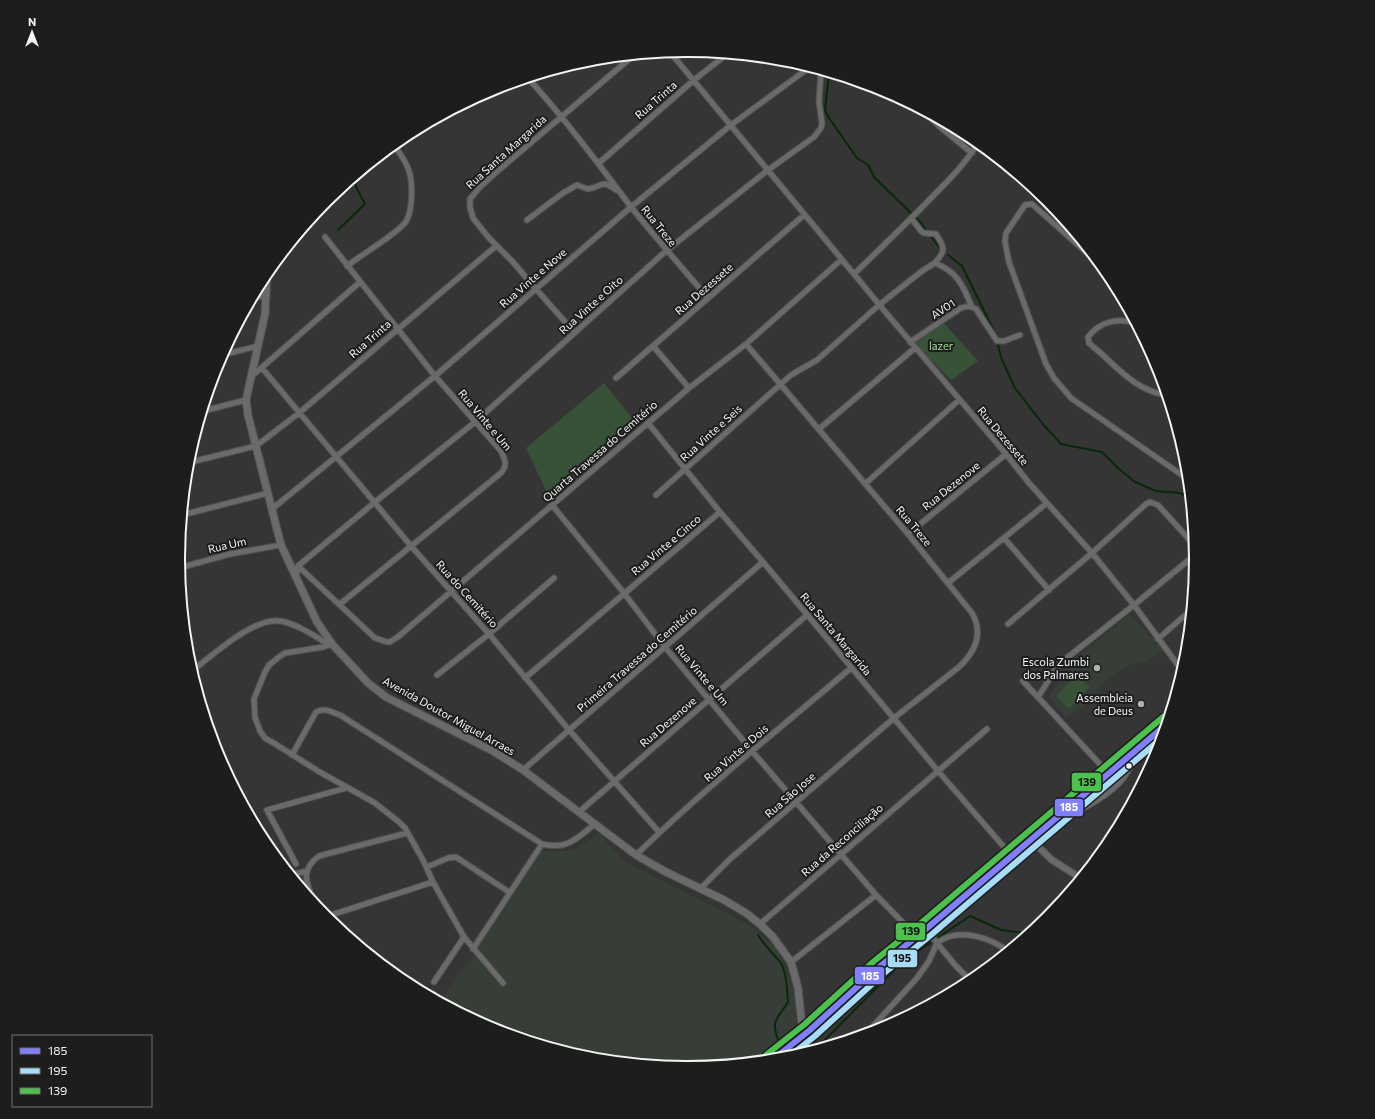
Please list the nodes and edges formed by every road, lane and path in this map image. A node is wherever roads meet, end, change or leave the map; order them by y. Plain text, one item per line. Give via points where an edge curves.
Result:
1 (675, 57) edge
2 (722, 58) edge
3 (628, 60) edge
4 (804, 71) edge
5 (821, 75) edge
6 (694, 80) junction
7 (532, 82) edge
8 (561, 117) junction
9 (934, 122) edge
10 (730, 125) junction
11 (975, 148) edge
12 (397, 150) edge
13 (972, 153) junction
14 (599, 163) junction
15 (768, 170) junction
16 (622, 194) junction
17 (631, 207) junction
18 (804, 215) junction
19 (912, 218) junction
20 (527, 220) dead end
21 (325, 237) dead end
22 (1073, 238) edge
23 (496, 246) junction
24 (666, 251) junction
25 (841, 260) junction
26 (935, 263) junction
27 (347, 266) junction
28 (854, 274) junction
29 (360, 282) junction
30 (266, 286) edge
31 (536, 289) junction
32 (266, 295) junction
33 (259, 296) edge
34 (708, 298) junction
35 (879, 305) junction
36 (972, 307) junction
37 (1130, 322) edge
38 (397, 329) junction
39 (575, 333) junction
40 (1020, 335) dead end
41 (910, 342) junction
42 (746, 344) junction
43 (258, 346) junction
44 (653, 346) junction
45 (915, 348) junction
46 (229, 353) edge
47 (262, 368) junction
48 (252, 376) junction
49 (435, 376) junction
50 (616, 378) dead end
51 (780, 384) junction
52 (689, 388) junction
53 (1161, 394) edge
54 (246, 400) junction
55 (959, 400) junction
56 (208, 410) edge
57 (299, 413) junction
58 (474, 422) junction
59 (648, 423) junction
60 (819, 429) junction
61 (256, 446) junction
62 (1006, 454) junction
63 (337, 456) junction
64 (195, 461) edge
65 (685, 470) junction
66 (1183, 476) edge
67 (866, 484) junction
68 (268, 493) junction
69 (656, 495) dead end
70 (375, 502) junction
71 (1047, 503) junction
72 (552, 505) junction
73 (272, 510) junction
74 (720, 512) junction
75 (187, 514) edge
76 (908, 534) junction
77 (1004, 538) junction
78 (1189, 540) edge
79 (281, 545) junction
80 (411, 546) junction
81 (1092, 554) junction
82 (1190, 559) edge
83 (763, 562) junction
84 (185, 566) edge
85 (298, 566) junction
86 (296, 578) junction
87 (554, 578) dead end
88 (948, 583) junction
89 (1049, 590) junction
90 (450, 592) junction
91 (624, 593) junction
92 (340, 604) junction
93 (1134, 605) junction
94 (1187, 613) edge
95 (807, 615) junction
96 (1008, 624) dead end
97 (489, 634) junction
98 (1158, 639) junction
99 (331, 645) junction
100 (665, 647) junction
101 (1178, 666) edge
102 (197, 667) edge
103 (851, 668) junction
104 (437, 675) dead end
105 (525, 678) junction
106 (1023, 681) dead end
107 (1038, 697) junction
108 (709, 700) junction
109 (894, 718) junction
110 (987, 729) dead end
111 (569, 730) junction
112 (1160, 730) edge
113 (1141, 747) junction
114 (752, 751) junction
115 (292, 755) junction
116 (1149, 757) edge
117 (523, 770) junction
118 (938, 771) junction
119 (1109, 774) junction
120 (614, 782) junction
121 (346, 788) junction
122 (796, 803) junction
123 (579, 812) junction
124 (595, 824) junction
125 (1046, 827) junction
126 (659, 832) junction
127 (407, 833) junction
128 (1031, 840) junction
129 (542, 844) junction
130 (841, 854) junction
131 (636, 855) junction
132 (1011, 856) junction
133 (296, 864) dead end
134 (427, 868) junction
135 (307, 871) junction
136 (296, 874) edge
137 (1077, 876) edge
138 (433, 882) junction
139 (701, 888) junction
140 (311, 892) edge
141 (509, 892) junction
142 (876, 895) junction
143 (332, 915) edge
144 (760, 924) junction
145 (926, 929) junction
146 (464, 937) junction
147 (917, 937) junction
148 (938, 943) junction
149 (473, 949) junction
150 (1004, 949) edge
151 (791, 962) junction
152 (967, 977) edge
153 (434, 982) dead end
154 (503, 983) dead end
155 (872, 1027) edge
156 (803, 1036) junction
157 (781, 1053) edge

1 - 6 street, Rua Dezessete
2 - 6 street, Rua Trinta
3 - 8 street
4 - 10 street, Rua Vinte e Nove
5 - 15 street, Rua Vinte e Oito via 821,128 814,137
6 - 10 street, Rua Dezessete
6 - 14 street, Rua Trinta
7 - 8 street, Rua Treze
8 - 14 street, Rua Treze
8 - 23 street, Rua Santa Margarida via 480,187 470,199 473,218
9 - 13 street
10 - 15 street, Rua Dezessete
10 - 17 street, Rua Vinte e Nove
11 - 13 street
12 - 27 street via 410,173 412,199 408,219 405,224
13 - 19 street
14 - 16 street, Rua Treze
15 - 18 street, Rua Dezessete
15 - 24 street, Rua Vinte e Oito
16 - 17 street, Rua Treze
16 - 20 street via 607,183 588,189 577,185
17 - 24 street, Rua Treze
17 - 31 street, Rua Vinte e Nove
18 - 25 street, Rua Dezessete
18 - 34 street, Rua Dezessete
19 - 26 street via 921,231 936,234 943,247 943,253
19 - 28 street
21 - 27 street, Rua Vinte e Um
22 - 66 street via 1032,204 1024,205 1006,234 1009,262 1046,364 1071,398
23 - 31 street, Rua Santa Margarida via 510,258
23 - 38 street, Rua Trinta
24 - 34 street, Rua Treze
24 - 39 street, Rua Vinte e Oito
25 - 28 street, Rua Dezessete
25 - 42 street, Quarta Travessa do Cemitério
26 - 35 street, Rua Vinte e Seis
26 - 36 street via 956,276
27 - 29 street, Rua Vinte e Um
28 - 35 street, Rua Dezessete
29 - 38 street, Rua Vinte e Um
29 - 47 street
30 - 32 main road
31 - 39 street, Rua Santa Margarida
31 - 49 street, Rua Vinte e Nove
32 - 33 street
32 - 43 main road
34 - 44 street, Rua Dezessete
35 - 41 street, Rua Dezessete
35 - 51 street, Rua Vinte e Seis via 817,360
36 - 40 street, AV01 via 976,309 998,342
36 - 41 street, AV01 via 961,308
37 - 53 street via 1107,322 1088,337 1089,342 1122,374 1153,392
38 - 49 street, Rua Vinte e Um
38 - 57 street, Rua Trinta
39 - 58 street, Rua Vinte e Oito
41 - 45 street, Rua Dezessete
42 - 51 street, Rua Treze
42 - 52 street, Quarta Travessa do Cemitério
43 - 46 street
43 - 48 main road
44 - 50 street, Rua Dezessete
44 - 52 street
45 - 55 street, Rua Dezessete
45 - 60 street
47 - 48 street
47 - 57 street, Rua do Cemitério
48 - 54 main road
49 - 58 street, Rua Vinte e Um
49 - 63 street, Rua Vinte e Nove
51 - 60 street, Rua Treze
51 - 65 street, Rua Vinte e Seis
52 - 59 street, Quarta Travessa do Cemitério
54 - 56 street
54 - 61 main road, Avenida Doutor Miguel Arraes
55 - 62 street, Rua Dezessete
55 - 67 street
57 - 61 street, Rua Trinta
57 - 63 street, Rua do Cemitério
58 - 70 street, Rua Vinte e Oito
58 - 80 street, Rua Vinte e Um via 501,451 506,461 505,467 501,473
59 - 65 street, Rua Santa Margarida
59 - 72 street, Quarta Travessa do Cemitério
60 - 67 street, Rua Treze
61 - 64 street
61 - 68 main road, Avenida Doutor Miguel Arraes
62 - 71 street, Rua Dezessete
62 - 76 street, Rua Dezenove
63 - 70 street, Rua do Cemitério
63 - 73 street, Rua Vinte e Nove
65 - 69 street, Rua Vinte e Seis
65 - 74 street, Rua Santa Margarida
67 - 76 street, Rua Treze
68 - 73 main road, Avenida Doutor Miguel Arraes
68 - 75 street
70 - 80 street, Rua do Cemitério
70 - 85 street, Rua Vinte e Oito
71 - 77 street
71 - 81 street, Rua Dezessete
72 - 90 street, Quarta Travessa do Cemitério
72 - 91 street, Rua Vinte e Um
73 - 79 main road, Avenida Doutor Miguel Arraes
74 - 83 street, Rua Santa Margarida
74 - 91 street, Rua Vinte e Cinco
76 - 88 street, Rua Treze
77 - 88 street
77 - 89 street
78 - 81 street via 1158,506 1154,503 1146,504
79 - 84 street, Rua Um via 230,554
79 - 86 main road, Avenida Doutor Miguel Arraes
80 - 90 street, Rua do Cemitério
80 - 92 street, Rua Vinte e Um
81 - 89 street
81 - 93 street, Rua Dezessete
82 - 93 street
83 - 95 street, Rua Santa Margarida
83 - 100 street, Primeira Travessa do Cemitério
85 - 86 street
85 - 92 street
86 - 99 main road, Avenida Doutor Miguel Arraes
87 - 97 street
88 - 109 street, Rua Treze via 976,620 978,635 975,645 959,668
89 - 96 street
90 - 92 street, Quarta Travessa do Cemitério via 390,642 384,642 369,634
90 - 97 street, Rua do Cemitério
91 - 100 street, Rua Vinte e Um
91 - 105 street, Rua Vinte e Cinco
93 - 98 street, Rua Dezessete
93 - 107 street via 1059,664
94 - 98 street
95 - 103 street, Rua Santa Margarida
95 - 108 street, Rua Dezenove
97 - 104 street
97 - 105 street, Rua do Cemitério
98 - 101 street, Rua Dezessete
99 - 102 street via 300,628 279,621 259,624 242,633
99 - 115 street via 292,651 279,656 269,665 254,699 255,717 260,732
99 - 117 main road, Avenida Doutor Miguel Arraes via 386,697 477,742
100 - 108 street, Rua Vinte e Um
100 - 111 street, Primeira Travessa do Cemitério
103 - 109 street, Rua Santa Margarida
103 - 114 street, Rua Vinte e Dois
105 - 111 street, Rua do Cemitério
106 - 107 street
107 - 119 street
108 - 114 street, Rua Vinte e Um
108 - 120 street, Rua Dezenove
109 - 118 street, Rua Santa Margarida
109 - 122 street, Rua São Jose
110 - 118 street, Rua da Reconciliação
111 - 117 street, Primeira Travessa do Cemitério
111 - 120 street, Rua do Cemitério
112 - 113 main road
113 - 116 street
113 - 119 main road
113 - 125 street via 1124,778 1112,789 1094,802
114 - 122 street, Rua Vinte e Um
114 - 126 street, Rua Vinte e Dois
115 - 121 street
115 - 129 street via 316,712 325,709 340,715
117 - 123 main road, Avenida Doutor Miguel Arraes
118 - 130 street, Rua da Reconciliação
118 - 132 street, Rua Santa Margarida
119 - 125 main road
120 - 123 street, Rua Dezenove
120 - 126 street, Rua do Cemitério
121 - 127 street via 386,811
121 - 133 street via 267,810
122 - 130 street, Rua Vinte e Um
122 - 139 street, Rua São Jose via 730,859
123 - 124 main road, Avenida Doutor Miguel Arraes
124 - 129 street via 565,845
124 - 131 main road, Avenida Doutor Miguel Arraes
125 - 128 main road
126 - 131 street, Rua Vinte e Dois
127 - 134 street
127 - 135 street via 318,856 308,866
128 - 132 main road
128 - 137 street via 1052,860
129 - 141 street
130 - 142 street, Rua Vinte e Um
130 - 144 street, Rua da Reconciliação
131 - 139 main road, Avenida Doutor Miguel Arraes
132 - 145 main road
134 - 138 street
134 - 141 street via 456,857
135 - 136 street
135 - 140 street
138 - 143 street
138 - 146 street
139 - 144 main road, Avenida Doutor Miguel Arraes via 746,913
141 - 149 street
142 - 147 street, Rua Vinte e Um
142 - 151 street
144 - 151 main road, Avenida Doutor Miguel Arraes
145 - 147 main road
145 - 148 street
146 - 149 street
146 - 153 street
147 - 156 main road via 878,968
148 - 150 street via 950,936 973,936 994,942
148 - 152 street
148 - 155 street via 916,978
149 - 154 street
151 - 156 main road, Avenida Doutor Miguel Arraes via 798,988
156 - 157 main road

